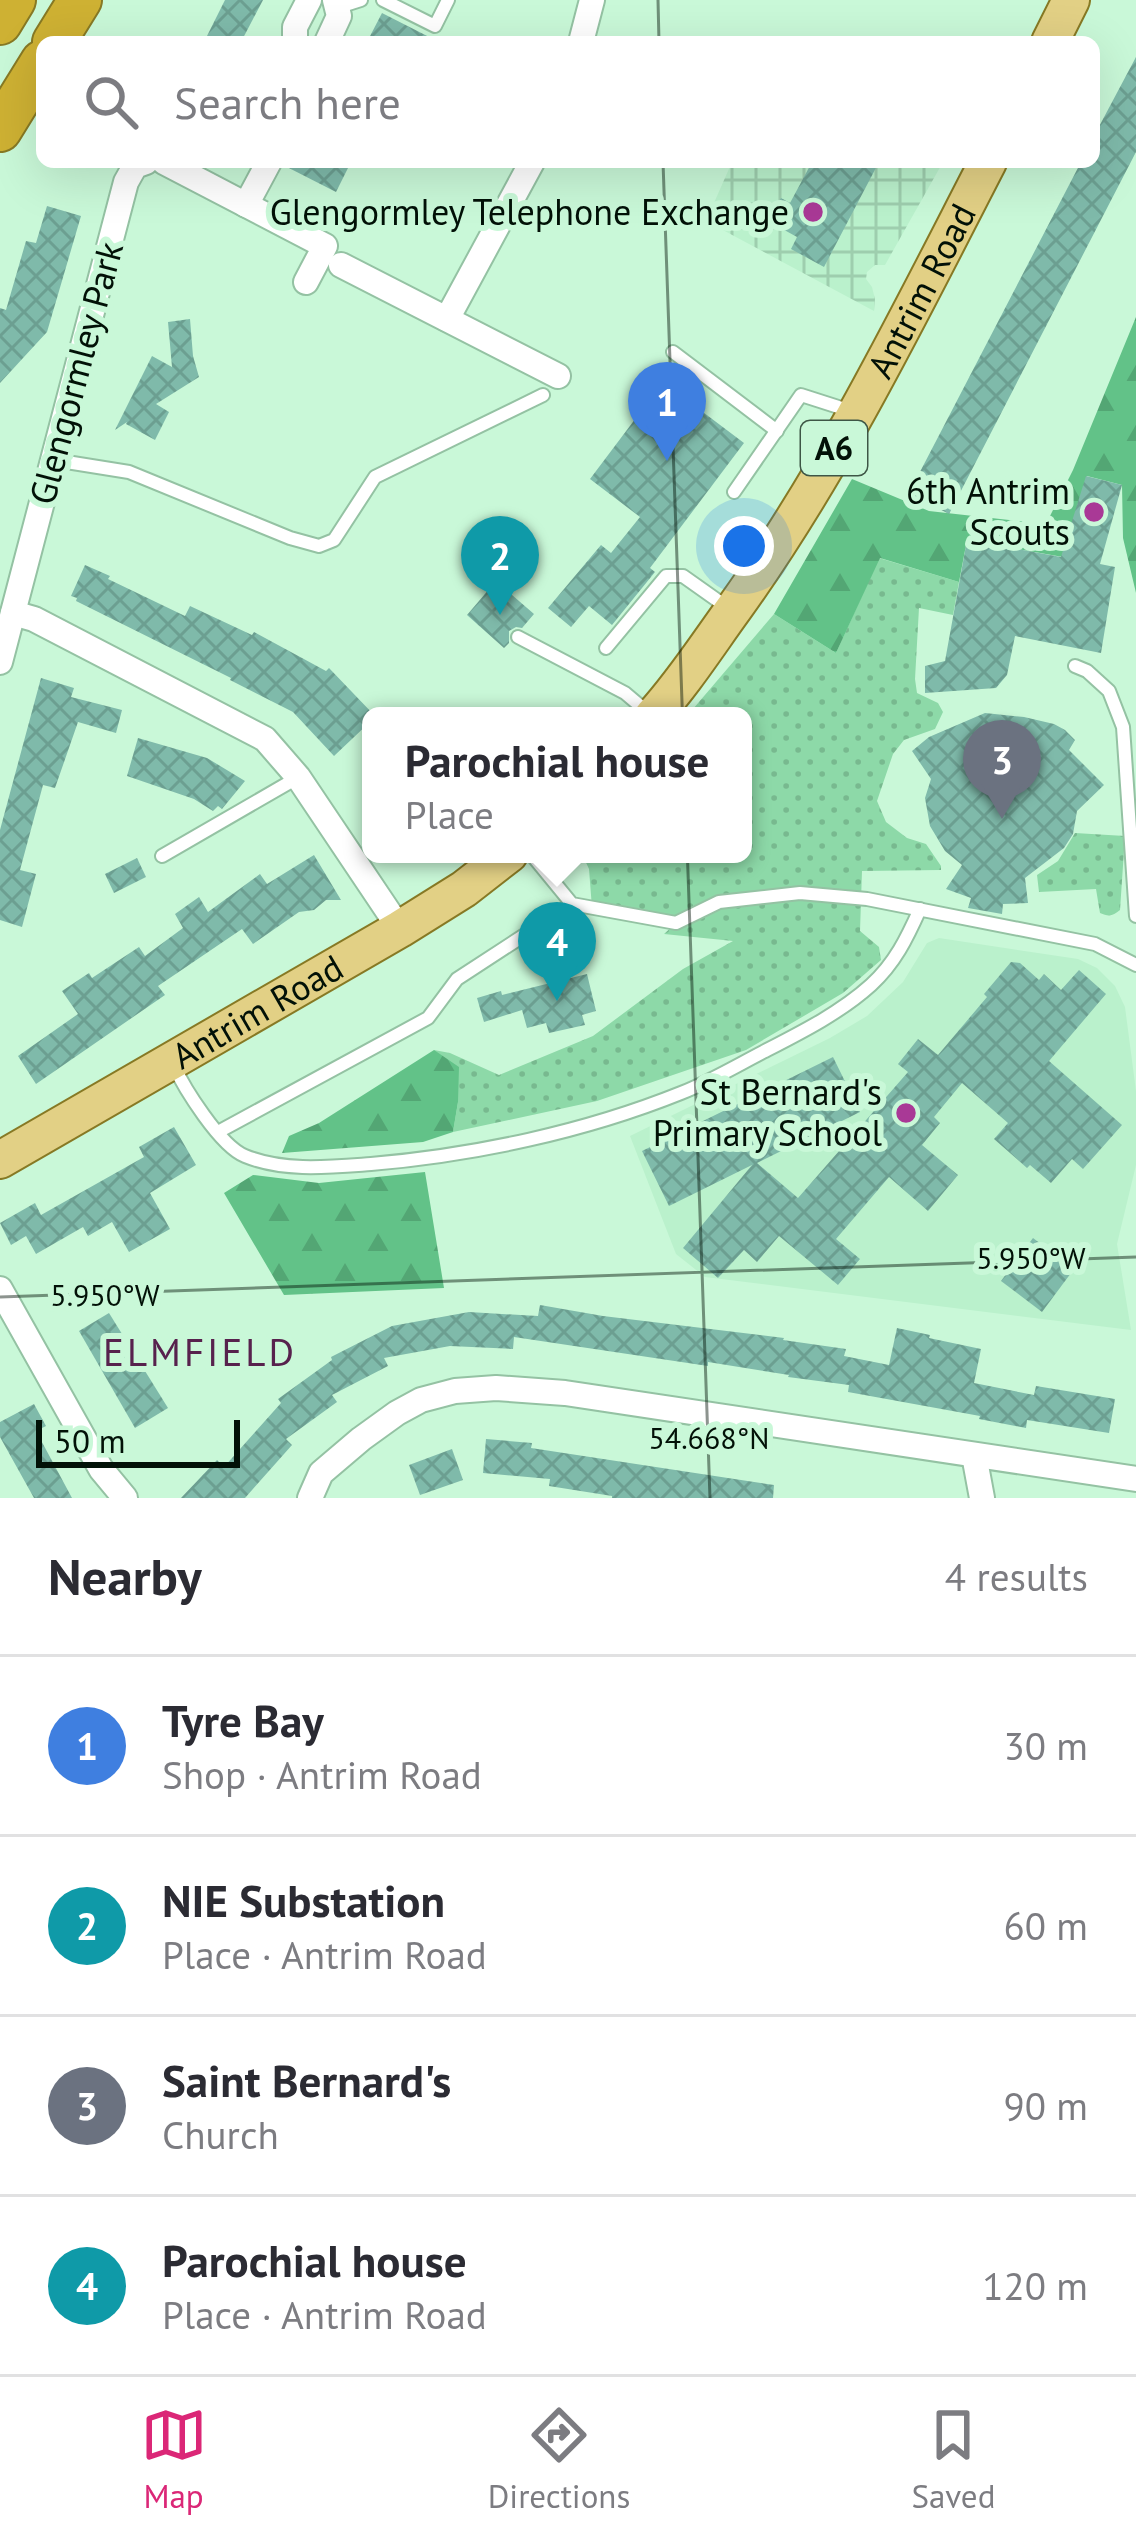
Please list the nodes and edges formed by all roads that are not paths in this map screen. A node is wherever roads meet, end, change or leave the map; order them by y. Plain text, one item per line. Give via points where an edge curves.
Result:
1 (14, 0) edge
2 (80, 0) edge
3 (309, 0) edge
4 (383, 0) edge
5 (448, 0) edge
6 (592, 0) edge
7 (1071, 0) edge
8 (345, 2) edge
9 (0, 22) edge
10 (59, 36) edge
11 (295, 36) edge
12 (330, 36) edge
13 (583, 36) edge
14 (1053, 36) edge
15 (36, 72) edge
16 (0, 130) edge
17 (134, 168) edge
18 (175, 168) edge
19 (266, 168) edge
20 (529, 168) edge
21 (985, 168) edge
22 (246, 205) junction
23 (341, 265) dead end
24 (306, 282) dead end
25 (447, 319) junction
26 (673, 352) dead end
27 (550, 385) joint
28 (856, 412) junction
29 (777, 431) junction
30 (54, 460) junction
31 (734, 491) dead end
32 (732, 611) junction
33 (13, 613) junction
34 (518, 637) dead end
35 (606, 648) dead end
36 (0, 662) edge
37 (1075, 666) dead end
38 (641, 707) edge
39 (660, 707) edge
40 (298, 777) junction
41 (162, 856) dead end
42 (497, 863) edge
43 (538, 863) edge
44 (572, 904) junction
45 (920, 909) junction
46 (1136, 916) edge
47 (400, 929) junction
48 (1136, 965) edge
49 (172, 1063) junction
50 (218, 1132) junction
51 (0, 1160) edge
52 (0, 1289) edge
53 (974, 1455) junction
54 (1136, 1479) edge
55 (125, 1498) edge
56 (310, 1498) edge
57 (982, 1498) edge

1 - 9 highway
2 - 10 highway
3 - 11 street
4 - 5 lane via 435,26
6 - 13 street
7 - 14 main road
8 - 12 street
15 - 16 highway
17 - 30 street, Glengormley Park
18 - 22 street
19 - 22 street
20 - 25 street
21 - 28 main road, Antrim Road / A6
22 - 24 street via 325,246
23 - 25 street
25 - 27 street
26 - 29 lane
27 - 30 lane via 375,477 334,540 319,546 129,472
28 - 29 lane via 802,395
28 - 32 main road, Antrim Road / A6
29 - 31 lane
30 - 33 street, Glengormley Park
32 - 35 lane via 683,576 665,576
32 - 39 main road, Antrim Road / A6
33 - 36 street, Glengormley Park
33 - 40 street via 265,740
34 - 38 lane
37 - 46 lane via 1109,691 1123,728
40 - 41 lane
40 - 47 street
42 - 47 main road, Antrim Road
43 - 44 lane
44 - 45 lane via 676,922 719,902 800,893
44 - 50 lane via 457,979 428,1018
45 - 48 lane via 1095,944
45 - 50 lane via 901,950 842,1008 683,1093 596,1121 488,1148 316,1168 243,1155
47 - 49 main road, Antrim Road
49 - 50 lane
49 - 51 main road, Antrim Road
52 - 55 street
53 - 54 street
53 - 56 street via 496,1388 438,1395 397,1413 321,1473
53 - 57 street

